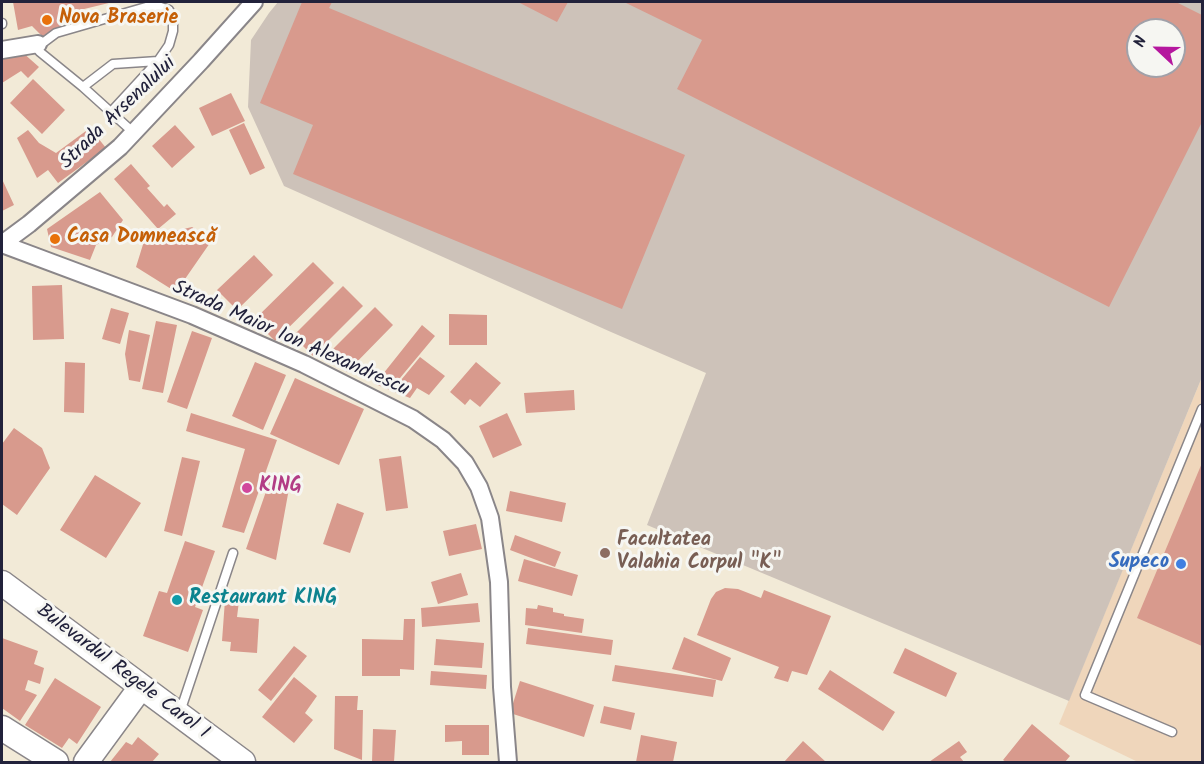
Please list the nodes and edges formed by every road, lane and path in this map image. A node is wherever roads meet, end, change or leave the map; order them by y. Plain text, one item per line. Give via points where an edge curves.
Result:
1 (254, 2) edge
2 (38, 44) junction
3 (2, 50) edge
4 (158, 61) junction
5 (83, 87) junction
6 (111, 112) junction
7 (134, 133) junction
8 (2, 244) edge
9 (1203, 409) edge
10 (233, 553) dead end
11 (2, 583) edge
12 (141, 687) junction
13 (179, 715) junction
14 (2, 728) edge
15 (1172, 732) dead end
16 (47, 760) edge
17 (86, 762) edge
18 (243, 762) edge
19 (508, 762) edge

1 - 7 street, Strada Arsenalului
2 - 3 street
2 - 4 lane via 56,33 158,6 169,10 173,19 169,45
2 - 5 lane via 40,52
4 - 5 lane via 113,64
4 - 6 lane
5 - 6 lane
6 - 7 lane
7 - 8 street, Strada Arsenalului
8 - 19 street, Strada Maior Ion Alexandrescu via 192,315 304,364 413,419 443,440 479,487 490,518 499,582
9 - 15 lane via 1085,695
10 - 13 lane
11 - 12 main road, Bulevardul Regele Carol I
12 - 13 main road, Bulevardul Regele Carol I
12 - 17 main road
13 - 18 main road, Bulevardul Regele Carol I
14 - 16 main road

